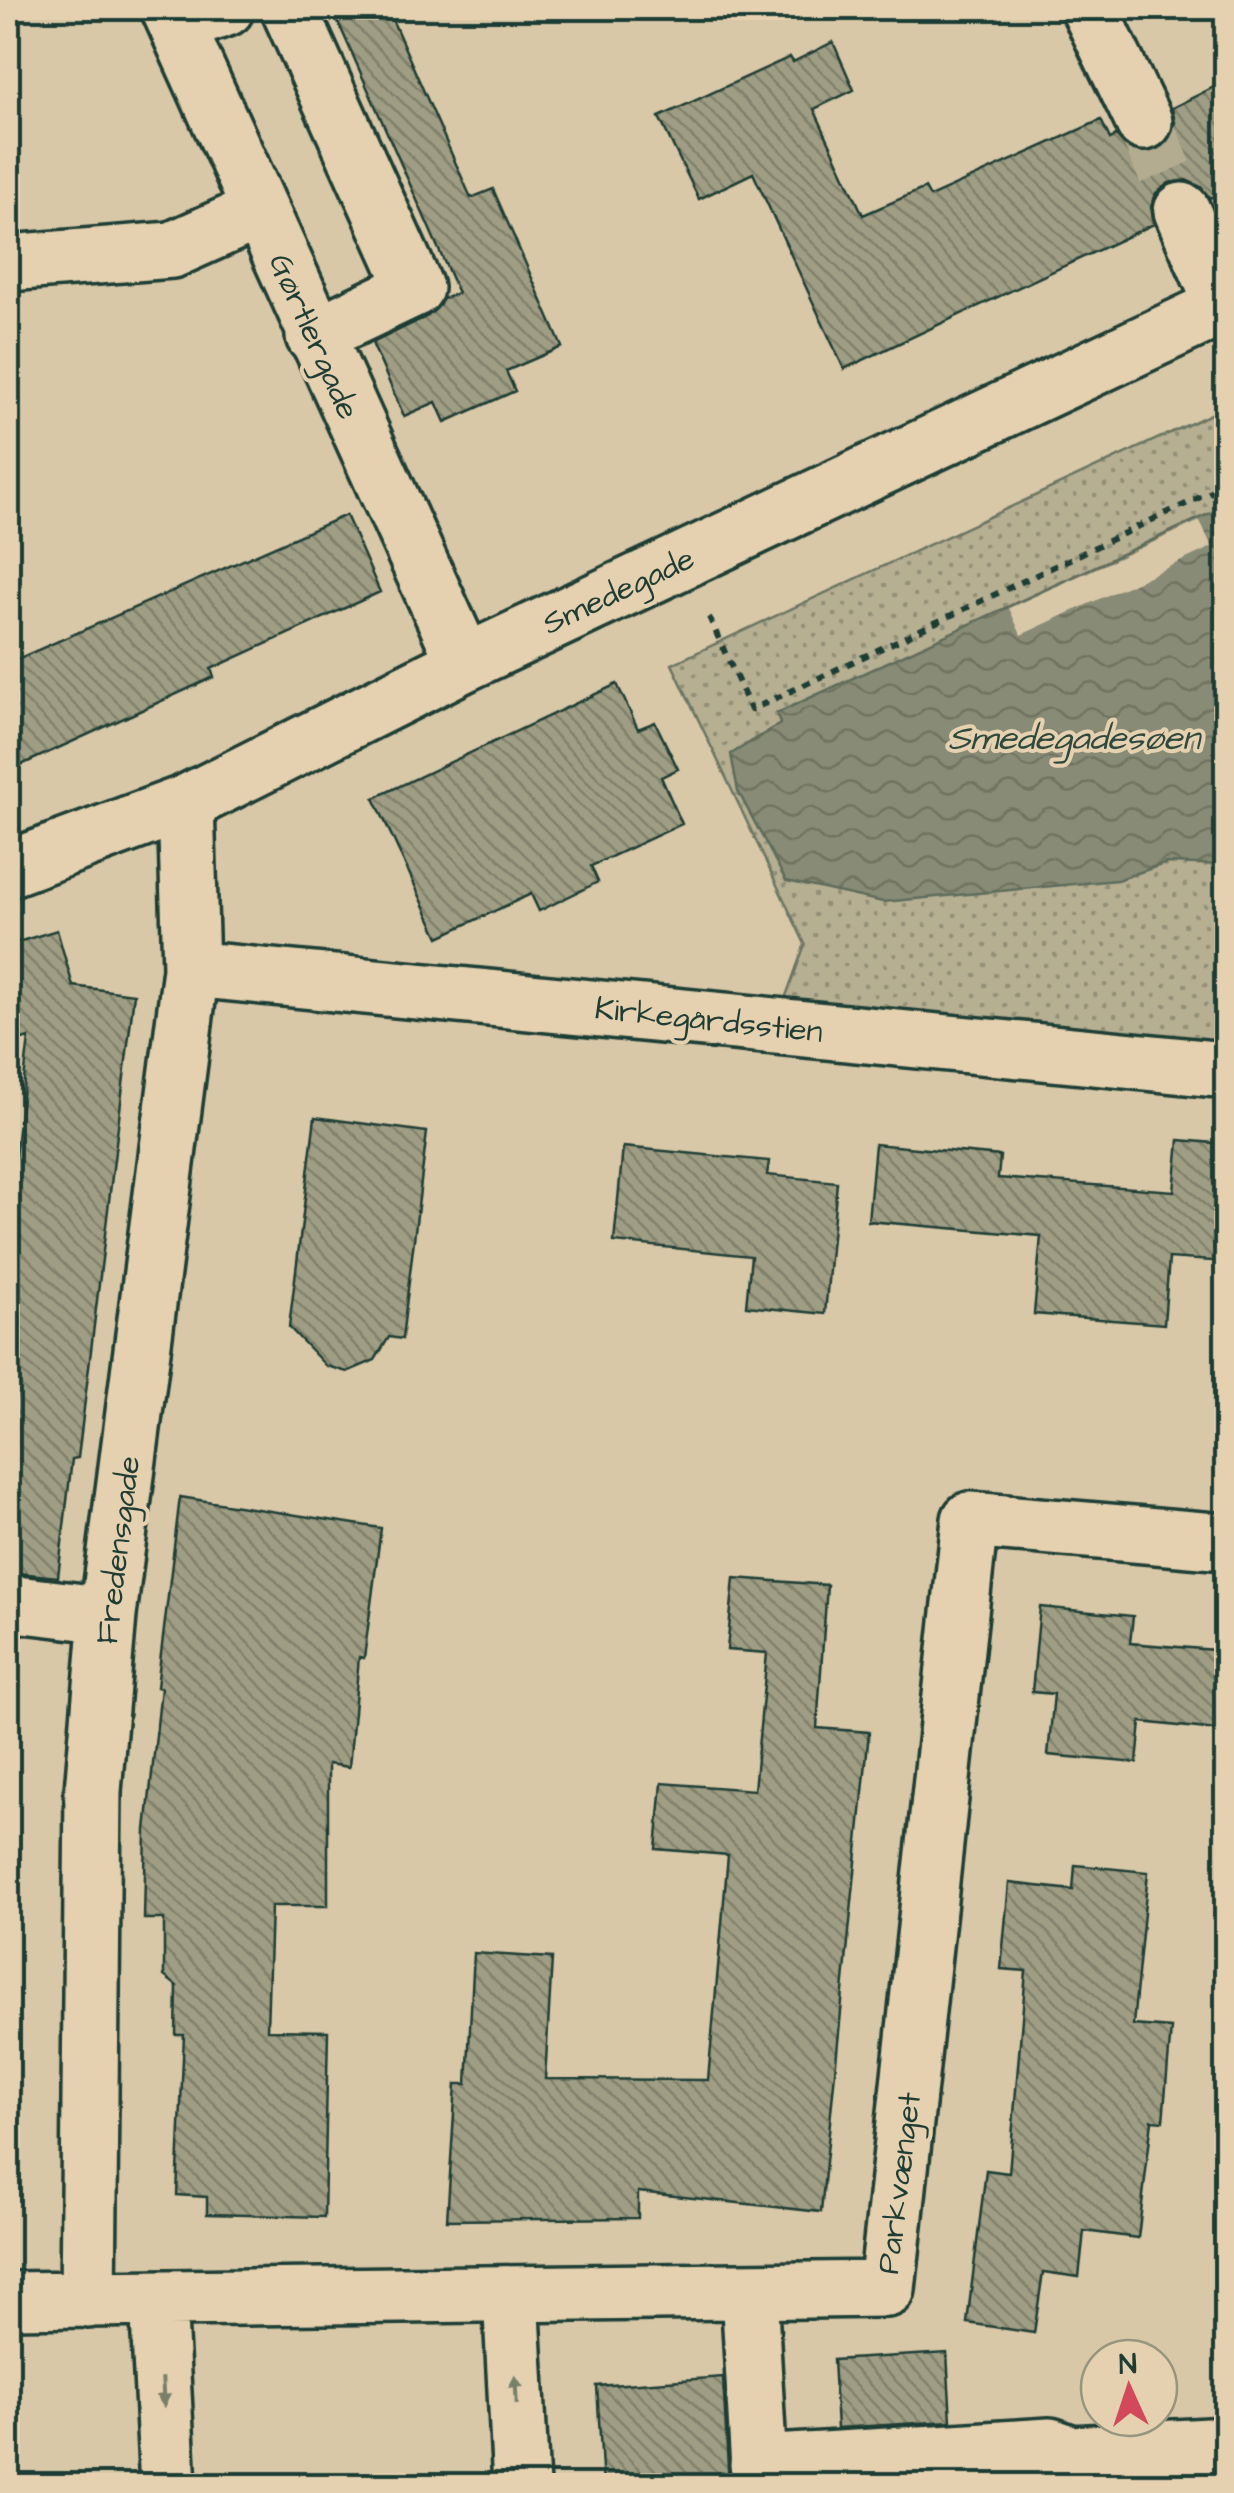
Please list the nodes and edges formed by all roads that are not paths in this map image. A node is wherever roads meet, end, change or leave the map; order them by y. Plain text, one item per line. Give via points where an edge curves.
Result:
1 (289, 8) edge
2 (1089, 8) edge
3 (191, 13) edge
4 (1144, 122) tunnel mouth
5 (258, 210) junction
6 (1182, 211) tunnel mouth
7 (8, 263) edge
8 (1225, 306) edge
9 (314, 336) junction
10 (464, 662) junction
11 (186, 804) junction
12 (8, 869) edge
13 (191, 969) junction
14 (1226, 1070) edge
15 (1226, 1542) edge
16 (8, 1604) edge
17 (108, 1616) junction
18 (749, 2291) junction
19 (512, 2294) junction
20 (158, 2299) junction
21 (8, 2300) edge
22 (88, 2300) junction
23 (1226, 2445) edge
24 (759, 2475) edge
25 (168, 2486) edge
26 (522, 2486) edge

1 - 9 street via 416,288
2 - 4 street
3 - 5 street, Gørtlergade
5 - 7 street via 172,250
5 - 9 street, Gørtlergade
6 - 8 street
8 - 10 street, Smedegade
9 - 10 street, Gørtlergade
10 - 11 street, Smedegade
11 - 12 street, Smedegade
11 - 13 street, Fredensgade
13 - 14 street, Kirkegårdsstien
13 - 17 street, Fredensgade
15 - 18 street, Parkvænget via 970,1520 887,2289
16 - 17 street
17 - 22 street, Fredensgade via 94,1791
18 - 19 street, Parkvænget
18 - 24 street
19 - 20 street, Parkvænget
26 -> 19 street
20 - 22 street, Parkvænget
20 -> 25 street
21 - 22 street, Parkvænget
23 - 24 street via 1072,2454 1050,2446

